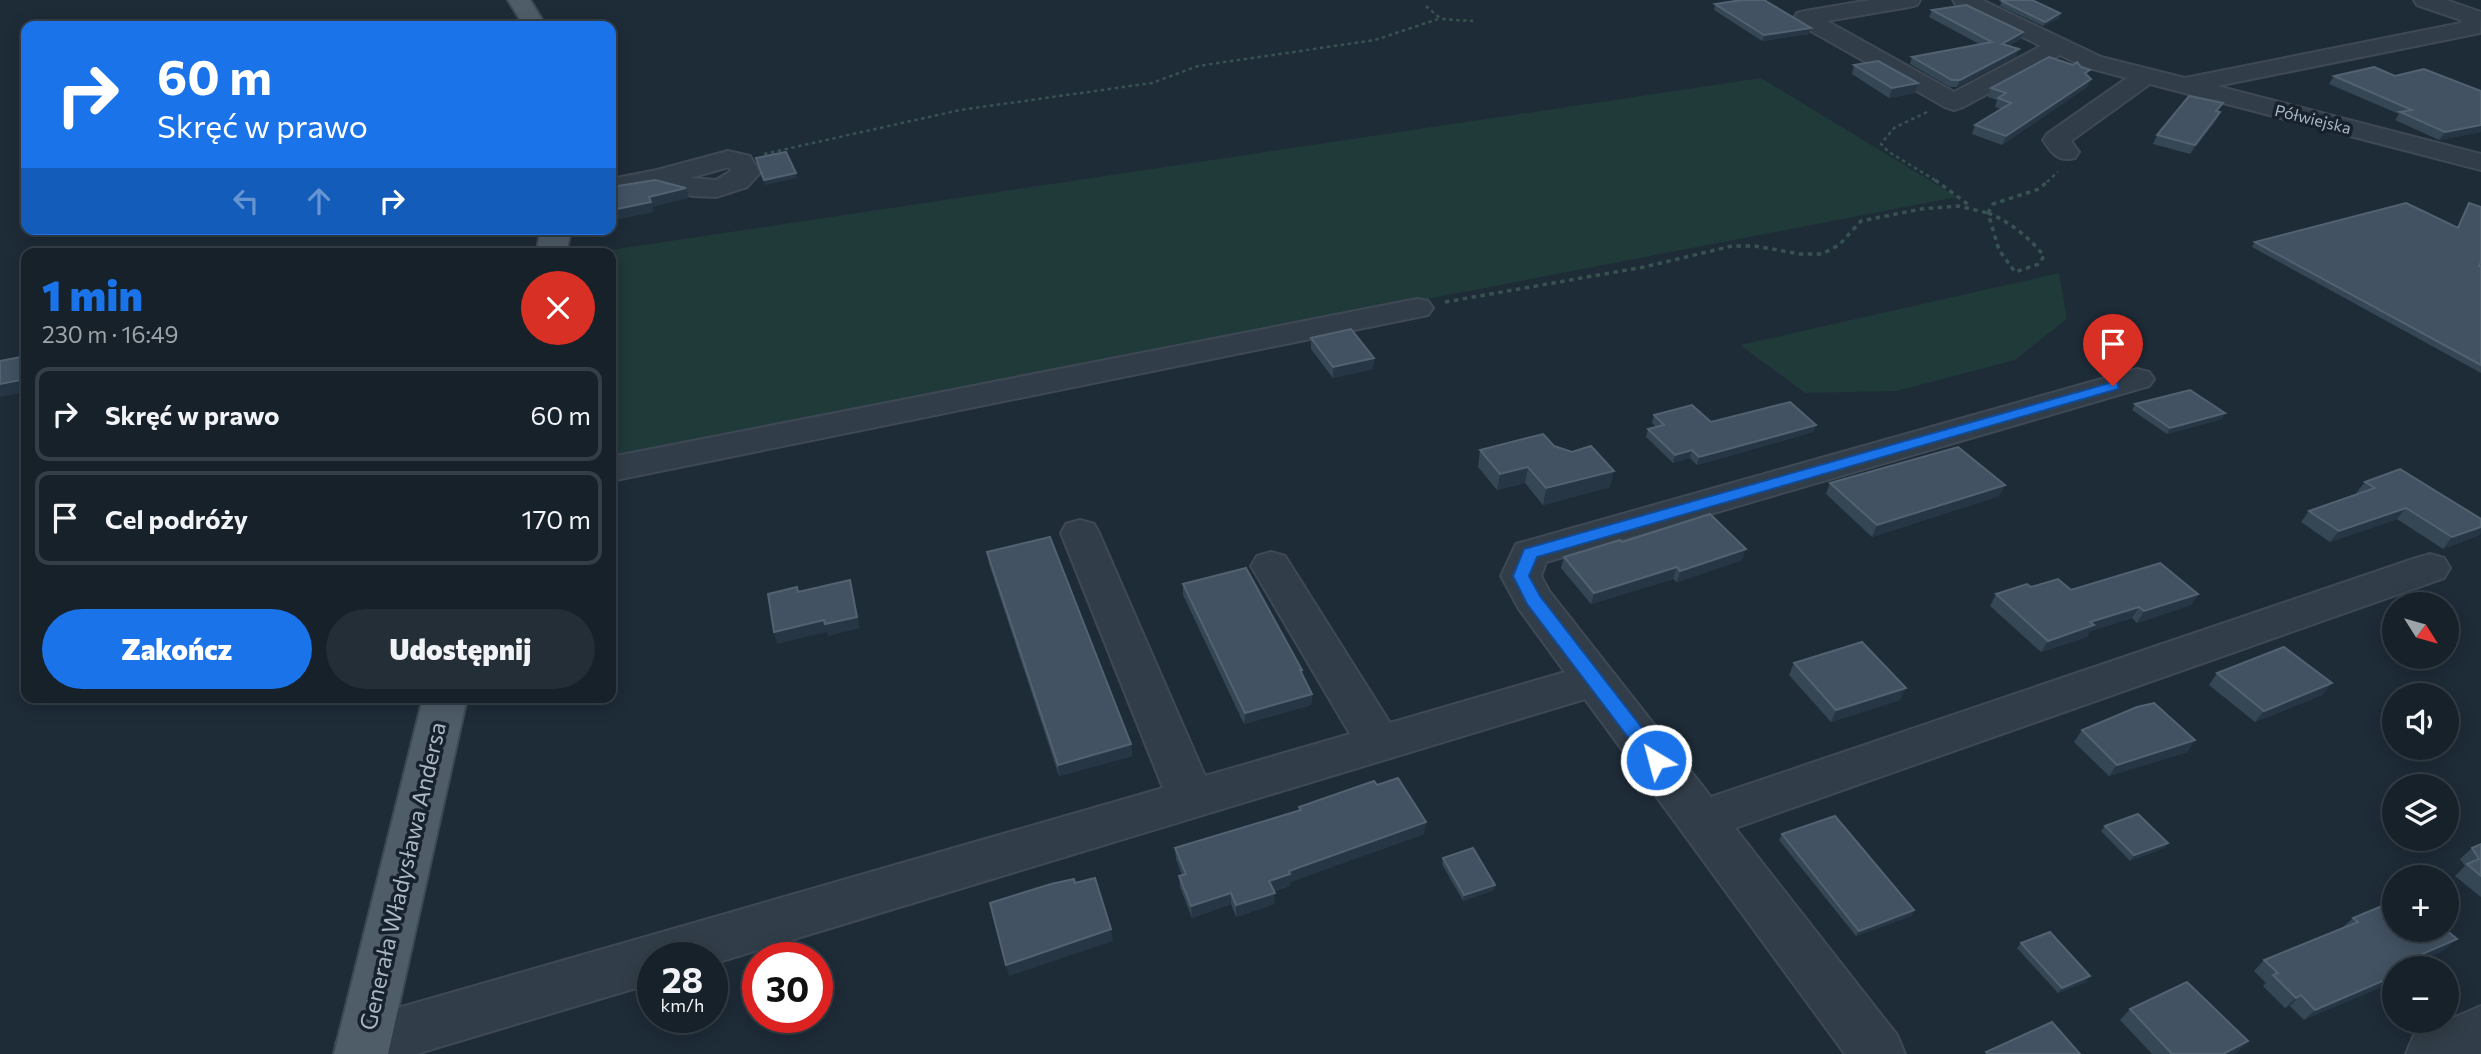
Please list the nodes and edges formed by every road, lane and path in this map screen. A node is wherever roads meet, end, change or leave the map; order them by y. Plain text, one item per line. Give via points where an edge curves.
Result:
1 (519, 0) edge
2 (1909, 0) edge
3 (2425, 0) edge
4 (1974, 1) edge
5 (1426, 6) dead end
6 (1438, 19) junction
7 (1473, 20) dead end
8 (532, 21) edge
9 (2059, 46) junction
10 (2146, 76) junction
11 (2181, 86) junction
12 (1954, 102) junction
13 (2481, 149) edge
14 (2066, 152) joint
15 (2454, 155) junction
16 (740, 162) joint
17 (2481, 162) edge
18 (616, 186) edge
19 (1969, 206) junction
20 (1987, 211) junction
21 (1417, 308) joint
22 (2137, 379) dead end
23 (616, 469) edge
24 (1080, 533) dead end
25 (1271, 566) dead end
26 (2430, 568) dead end
27 (1595, 680) junction
28 (444, 703) edge
29 (1379, 744) junction
30 (1191, 799) junction
31 (1702, 820) junction
32 (709, 942) edge
33 (637, 964) edge
34 (2481, 1032) edge
35 (362, 1049) edge
36 (1878, 1054) edge
37 (2433, 1054) edge

1 - 8 main road
2 - 12 street via 1805,18
3 - 11 street via 2473,17 2472,28
4 - 9 street, Półwiejska
5 - 6 path
6 - 7 path
6 - 16 path via 1374,40 1198,66 1152,83 960,110
9 - 10 street, Półwiejska via 2093,62
9 - 12 street
10 - 11 street, Półwiejska
10 - 14 street via 2056,140
11 - 15 street, Półwiejska
12 - 19 path via 1908,119 1881,144
13 - 15 street
14 - 20 path via 2067,163 2039,189 1993,204
15 - 17 street, Półwiejska
16 - 18 street via 746,173 740,180 715,188 685,187 660,178
19 - 20 path
19 - 21 path via 1861,222 1850,228 1836,248 1821,254 1746,244 1728,246 1647,267
20 - 20 path via 2036,244 2044,256 2039,264 2015,272 2000,250
21 - 23 street
22 - 27 street via 1530,553 1521,576 1533,599
24 - 30 street
25 - 29 street
26 - 31 street
27 - 29 street
27 - 31 street
28 - 35 main road, Generała Władysława Andersa
29 - 30 street
30 - 32 street
31 - 36 street
33 - 35 street
34 - 37 street

